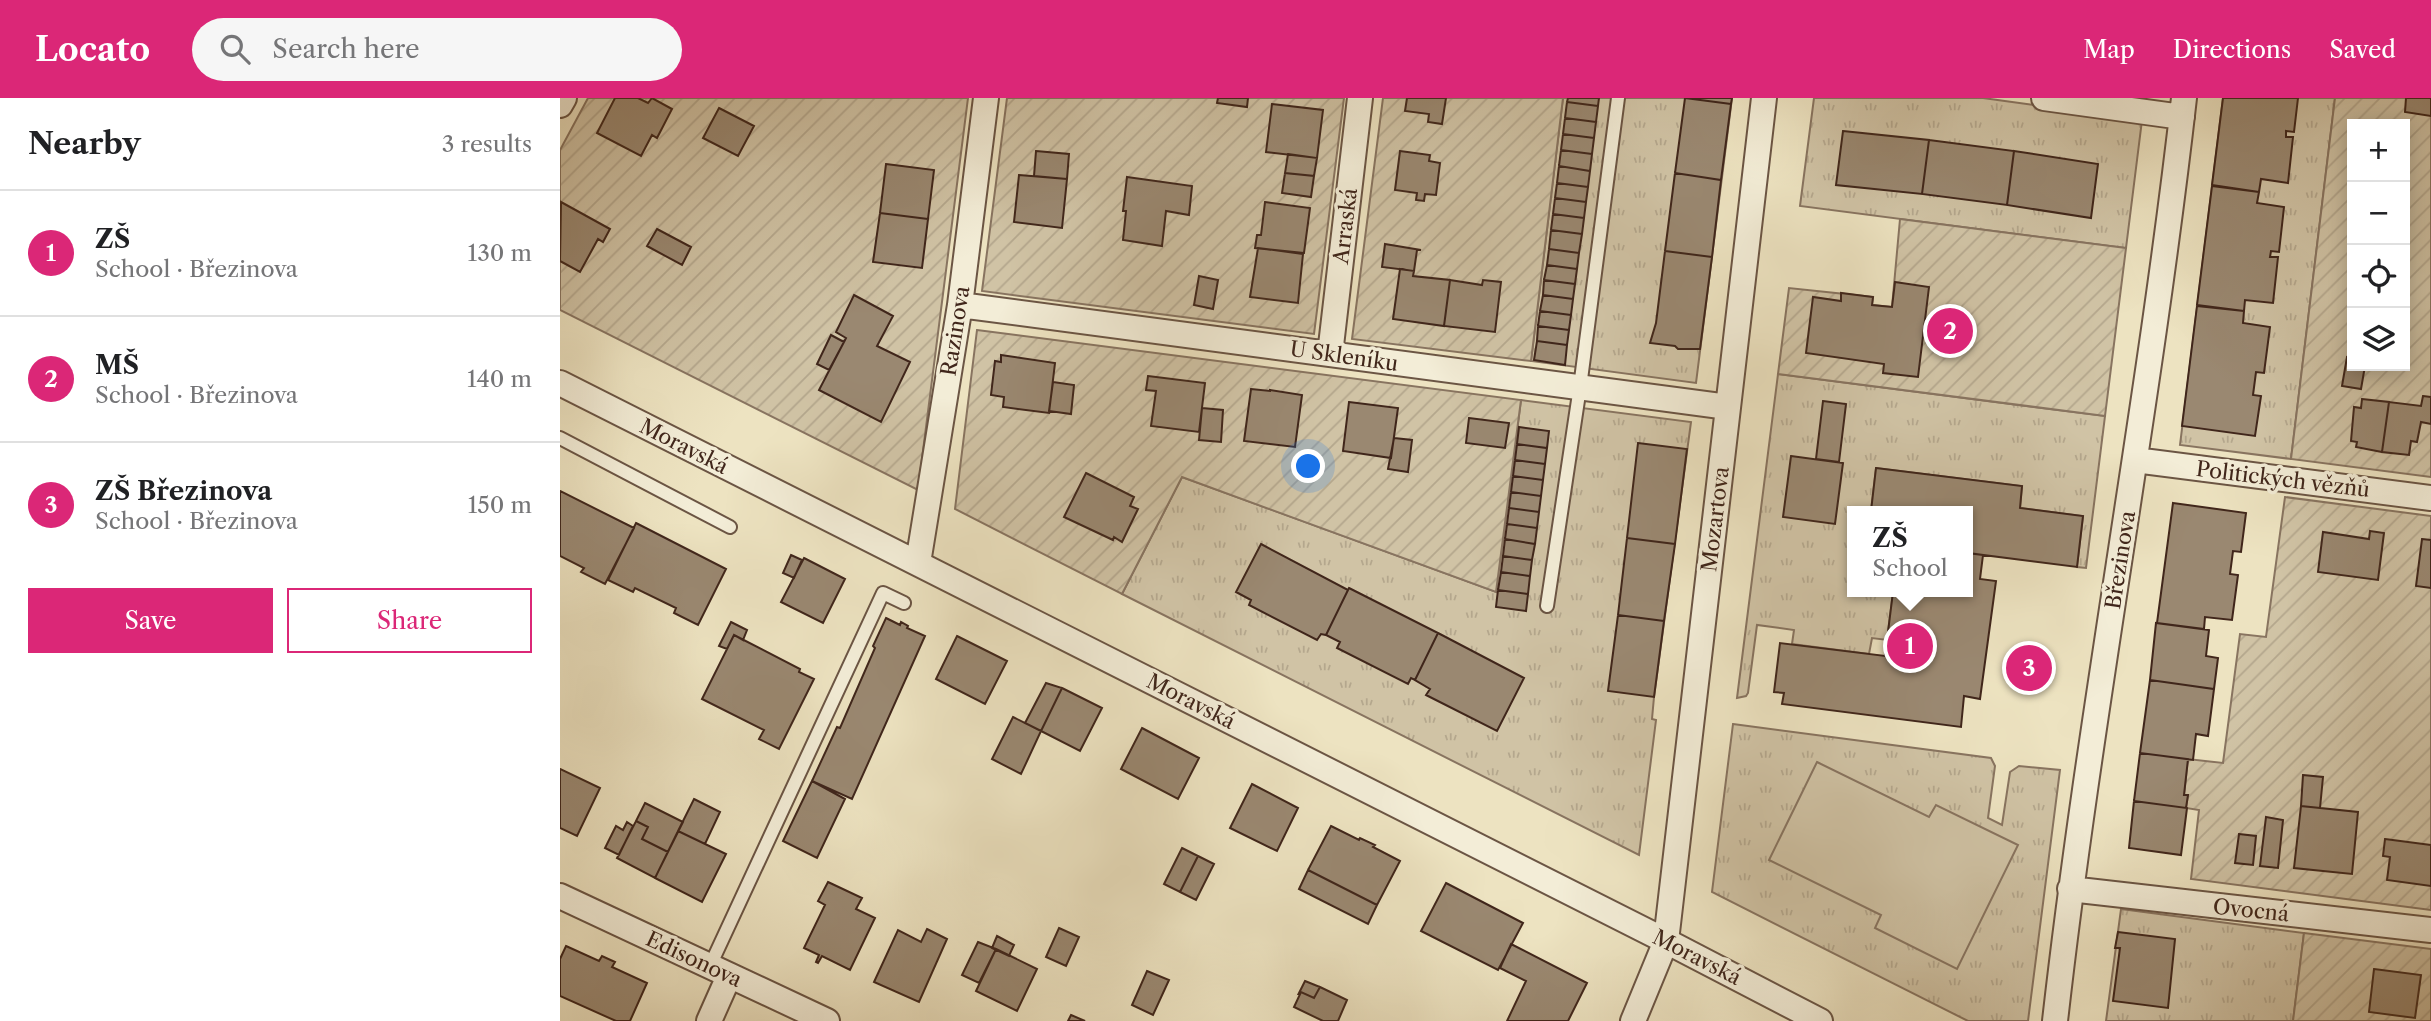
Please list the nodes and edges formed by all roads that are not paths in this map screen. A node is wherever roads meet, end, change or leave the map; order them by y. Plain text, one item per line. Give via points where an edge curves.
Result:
1 (564, 98) edge
2 (986, 98) edge
3 (1360, 98) edge
4 (1618, 98) edge
5 (1764, 98) edge
6 (2044, 98) edge
7 (560, 105) edge
8 (2183, 107) edge
9 (960, 305) junction
10 (1330, 354) junction
11 (560, 383) edge
12 (1580, 387) junction
13 (1728, 407) junction
14 (560, 438) edge
15 (2135, 460) junction
16 (2431, 498) edge
17 (730, 527) dead end
18 (918, 564) junction
19 (904, 603) dead end
20 (1547, 606) dead end
21 (2070, 889) junction
22 (560, 896) edge
23 (2431, 930) edge
24 (1667, 941) junction
25 (719, 971) junction
26 (709, 1021) edge
27 (827, 1021) edge
28 (1633, 1021) edge
29 (1820, 1021) edge
30 (2055, 1021) edge

1 - 7 street
2 - 9 street, Razinova
3 - 10 street, Arraská
4 - 12 lane
5 - 13 street, Mozartova
6 - 8 street
8 - 15 street, Březinova
9 - 10 street, U Skleníku
9 - 18 street, Razinova
10 - 12 street, U Skleníku
11 - 18 street, Moravská
12 - 13 street, U Skleníku
12 - 20 lane
13 - 24 street, Mozartova
14 - 17 lane
15 - 16 street, Politických vězňů
15 - 21 street, Březinova
18 - 24 street, Moravská
19 - 25 lane via 883,593
21 - 23 street, Ovocná
21 - 30 street, Březinova
22 - 25 street, Edisonova
24 - 28 street, Mozartova
24 - 29 street, Moravská
25 - 26 street
25 - 27 street, Edisonova

